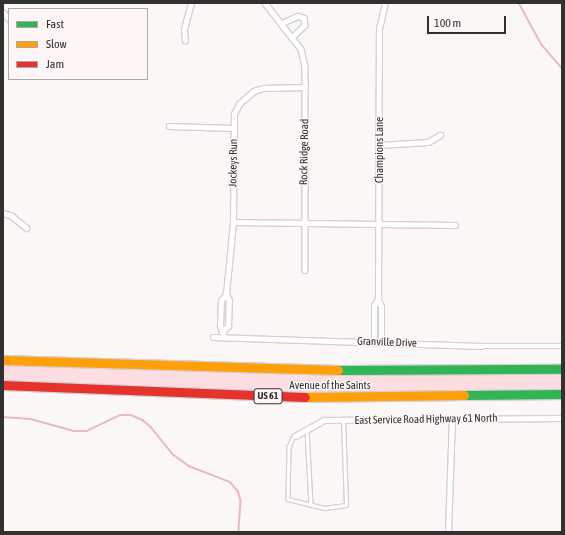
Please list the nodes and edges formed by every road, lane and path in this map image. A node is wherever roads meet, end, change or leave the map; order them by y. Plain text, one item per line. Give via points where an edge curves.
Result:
1 (190, 3) edge
2 (265, 3) edge
3 (385, 3) edge
4 (282, 24) junction
5 (293, 37) junction
6 (184, 41) dead end
7 (305, 87) junction
8 (170, 126) dead end
9 (234, 128) junction
10 (440, 135) dead end
11 (379, 145) junction
12 (3, 213) edge
13 (233, 222) junction
14 (304, 223) junction
15 (378, 224) junction
16 (455, 226) dead end
17 (27, 228) dead end
18 (305, 270) dead end
19 (378, 299) junction
20 (213, 337) dead end
21 (224, 337) junction
22 (374, 342) junction
23 (381, 342) junction
24 (562, 346) edge
25 (3, 360) edge
26 (562, 369) edge
27 (3, 385) edge
28 (562, 394) edge
29 (562, 418) edge
30 (452, 419) junction
31 (343, 420) junction
32 (307, 428) junction
33 (295, 436) joint
34 (311, 505) junction
35 (448, 532) edge

1 - 6 street
2 - 4 street, Rock Ridge Road
3 - 11 street, Champions Lane via 379,29
4 - 5 street, Rock Ridge Road
4 - 5 street via 298,16 304,18 305,25
5 - 7 street, Rock Ridge Road via 301,49 305,66
7 - 9 street, Jockeys Run via 263,88 254,91 239,104 234,114
7 - 14 street, Rock Ridge Road
8 - 9 street
9 - 13 street, Jockeys Run
10 - 11 street via 428,142
11 - 15 street, Champions Lane
12 - 17 street via 12,216
13 - 14 street
13 - 21 street, Jockeys Run via 226,294 221,307 220,326 224,330
14 - 15 street
14 - 18 street, Rock Ridge Road
15 - 16 street
15 - 19 street, Champions Lane
19 - 22 street, Champions Lane via 374,306
19 - 23 street, Champions Lane via 381,307
20 - 21 street, Granville Drive
21 - 22 street, Granville Drive
22 - 23 street, Granville Drive
23 - 24 street, Granville Drive
25 - 26 highway, Avenue of the Saints via 307,370
27 - 28 highway, Avenue of the Saints / US 61 via 308,397
29 - 30 street, East Service Road Highway 61 North
30 - 31 street, East Service Road Highway 61 North
30 - 35 street
31 - 32 street, East Service Road Highway 61 North via 324,420
31 - 34 lane via 346,505 325,508
32 - 33 street, East Service Road Highway 61 North
32 - 34 lane
33 - 34 lane via 289,447 288,499

